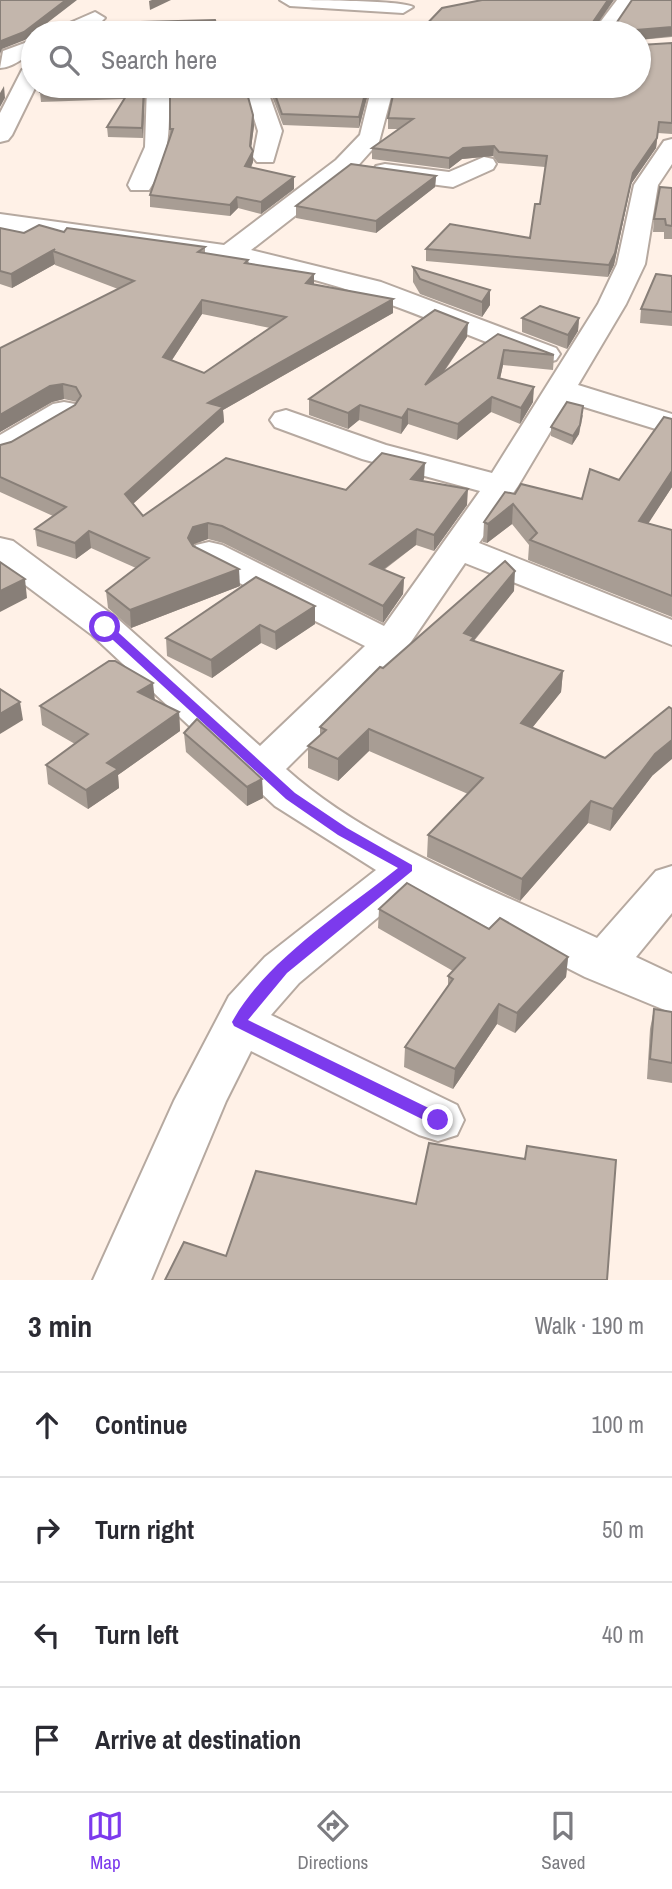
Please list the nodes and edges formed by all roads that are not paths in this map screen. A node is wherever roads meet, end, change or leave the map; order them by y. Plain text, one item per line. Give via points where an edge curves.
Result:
1 (290, 0) edge
2 (627, 0) edge
3 (403, 8) dead end
4 (95, 18) dead end
5 (89, 21) edge
6 (611, 21) edge
7 (21, 51) edge
8 (1, 62) edge
9 (21, 62) edge
10 (21, 94) edge
11 (159, 98) edge
12 (259, 98) edge
13 (380, 98) edge
14 (0, 135) edge
15 (672, 146) edge
16 (265, 157) dead end
17 (484, 164) dead end
18 (345, 165) junction
19 (140, 185) dead end
20 (0, 222) edge
21 (230, 253) junction
22 (566, 377) junction
23 (64, 411) edge
24 (286, 420) dead end
25 (672, 424) edge
26 (0, 449) edge
27 (501, 486) junction
28 (459, 548) junction
29 (0, 549) edge
30 (209, 553) edge
31 (672, 634) edge
32 (390, 644) junction
33 (261, 769) junction
34 (408, 868) junction
35 (672, 882) edge
36 (602, 964) junction
37 (672, 995) edge
38 (239, 1022) junction
39 (438, 1120) dead end
40 (122, 1280) edge

1 - 3 street
2 - 6 street
4 - 5 street
7 - 8 street
8 - 9 street
10 - 14 street
11 - 19 street via 155,158
12 - 16 street via 270,131
13 - 18 street via 371,137
15 - 22 street via 646,185 631,264
17 - 18 street via 453,180
18 - 21 street
20 - 21 street
21 - 22 street via 371,288
22 - 25 street
22 - 27 street
23 - 26 street
24 - 27 street via 374,452
27 - 28 street
28 - 31 street
28 - 32 street
29 - 33 street via 105,627
30 - 32 street
32 - 33 street
33 - 34 street via 290,796
34 - 36 street
34 - 38 street via 282,970
35 - 36 street
36 - 37 street
38 - 39 street
38 - 40 street

